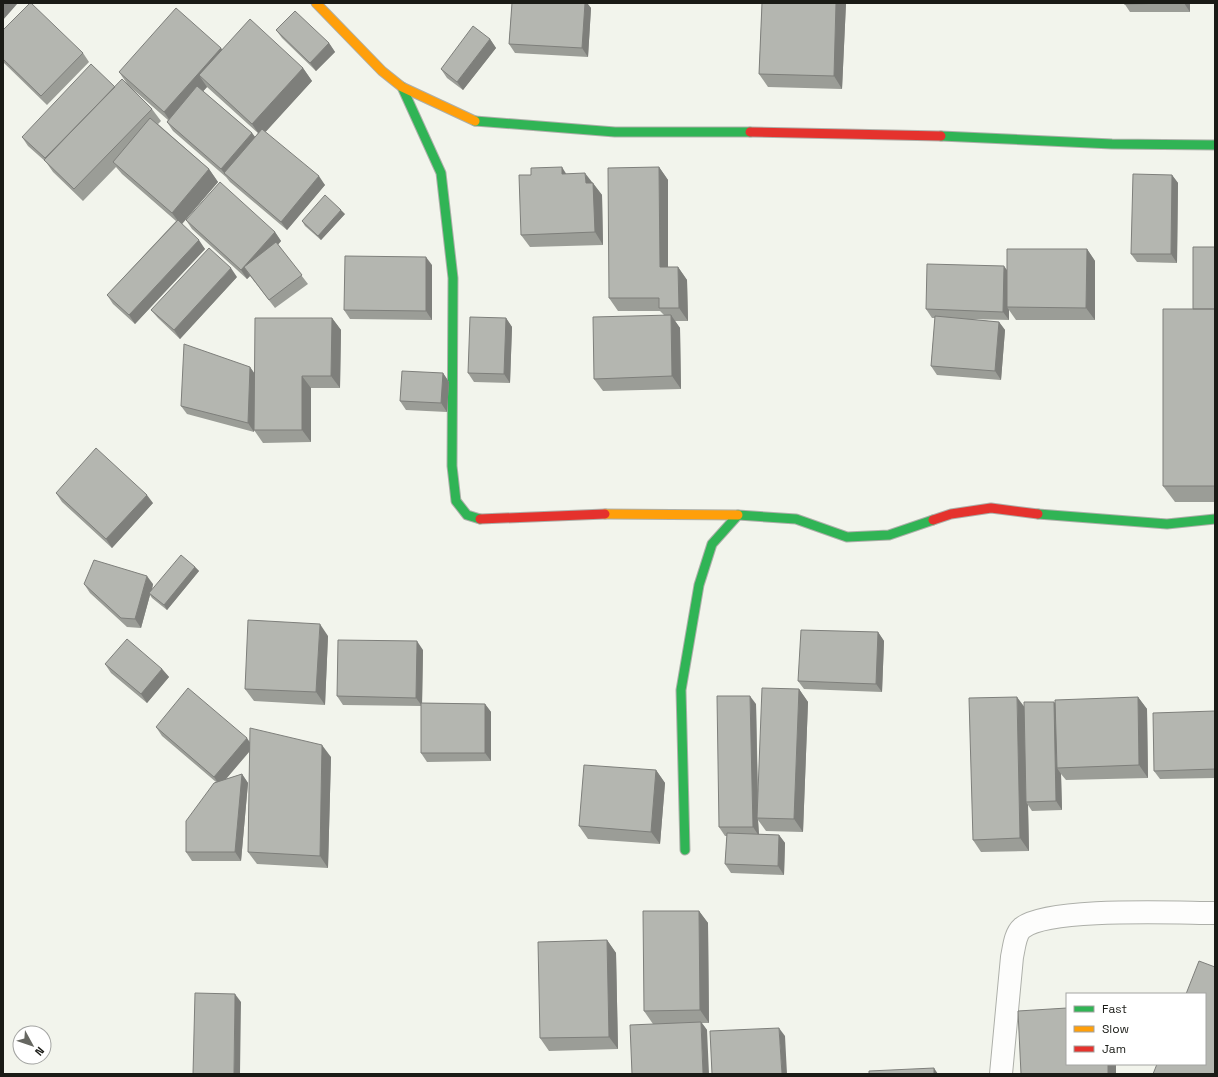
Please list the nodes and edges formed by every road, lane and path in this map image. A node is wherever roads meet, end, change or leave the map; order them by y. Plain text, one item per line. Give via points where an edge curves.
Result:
1 (316, 3) edge
2 (402, 87) junction
3 (1215, 145) edge
4 (738, 515) junction
5 (1215, 519) edge
6 (685, 850) dead end
7 (1215, 913) edge
8 (1001, 1074) edge

1 - 2 street via 382,71
2 - 3 street via 474,121 615,132 723,131 927,135 1112,144
2 - 4 street via 441,173 453,278 452,466 456,501 467,514 484,520 616,514
4 - 5 street via 796,519 847,537 889,535 951,514 991,508 1066,517 1167,524
4 - 6 street via 712,544 699,585 681,690
7 - 8 street via 1090,914 1036,921 1021,929 1012,957

